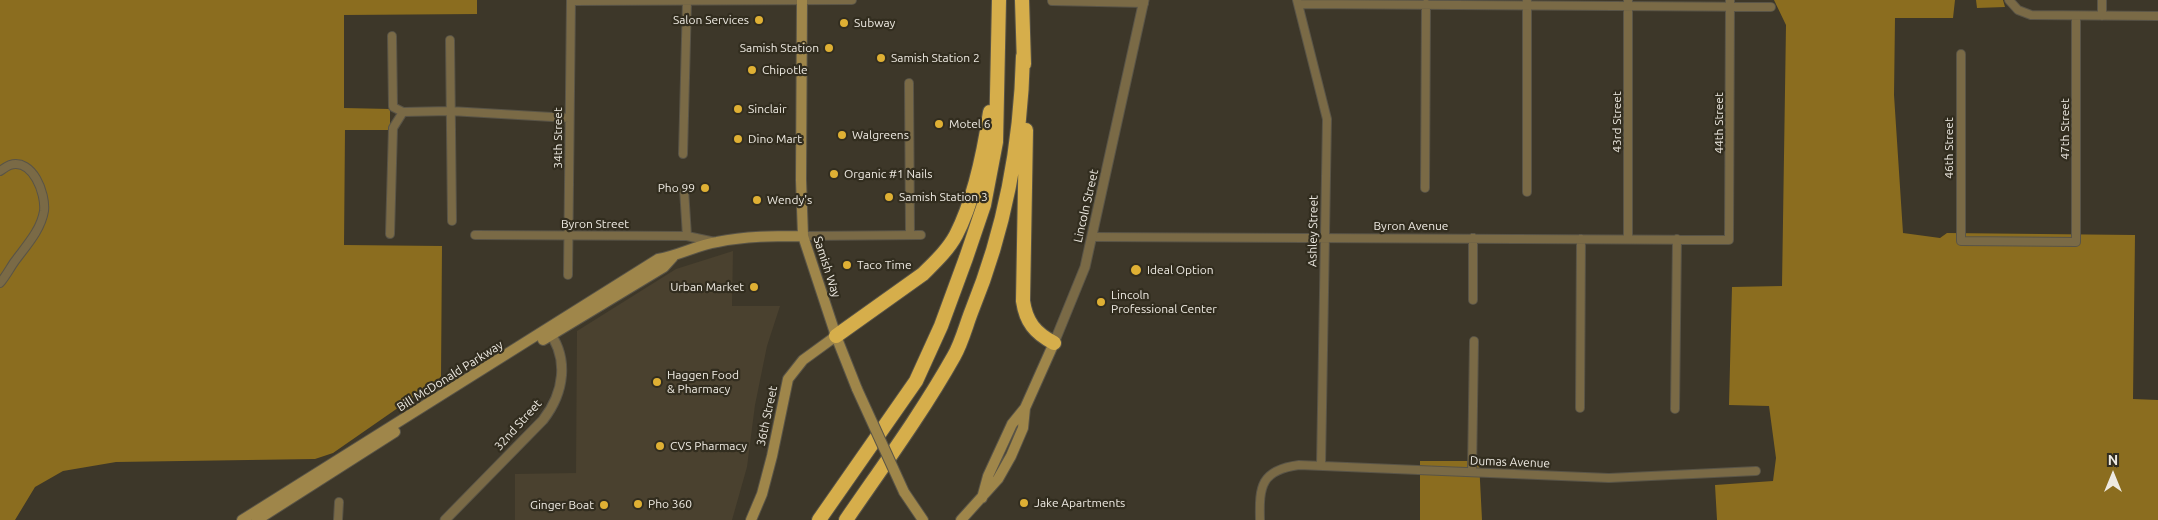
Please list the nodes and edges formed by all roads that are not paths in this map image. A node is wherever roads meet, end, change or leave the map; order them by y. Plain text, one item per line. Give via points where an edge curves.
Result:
1 (802, 0) edge
2 (852, 0) edge
3 (1022, 0) edge
4 (2009, 0) edge
5 (2102, 0) edge
6 (570, 1) edge
7 (687, 1) edge
8 (1052, 1) edge
9 (1144, 1) edge
10 (1297, 2) edge
11 (1527, 3) edge
12 (1628, 3) edge
13 (1730, 3) edge
14 (1426, 4) junction
15 (1000, 7) edge
16 (1771, 7) dead end
17 (2076, 16) junction
18 (2102, 16) junction
19 (2158, 16) edge
20 (392, 36) dead end
21 (450, 40) dead end
22 (1961, 54) dead end
23 (1023, 56) junction
24 (909, 83) dead end
25 (450, 110) junction
26 (403, 112) junction
27 (570, 118) junction
28 (683, 154) dead end
29 (0, 171) edge
30 (1425, 188) dead end
31 (684, 189) dead end
32 (1527, 192) dead end
33 (452, 221) dead end
34 (390, 234) dead end
35 (569, 235) junction
36 (910, 235) junction
37 (921, 235) dead end
38 (475, 236) dead end
39 (687, 236) junction
40 (803, 236) junction
41 (1092, 237) junction
42 (1325, 237) junction
43 (1473, 238) junction
44 (1581, 239) junction
45 (1628, 239) junction
46 (1677, 239) junction
47 (1729, 240) joint
48 (1961, 241) joint
49 (715, 242) junction
50 (568, 275) dead end
51 (0, 283) edge
52 (1473, 300) dead end
53 (549, 332) junction
54 (836, 336) junction
55 (1474, 341) dead end
56 (1054, 343) junction
57 (1580, 408) dead end
58 (1675, 409) dead end
59 (1321, 466) junction
60 (1756, 471) dead end
61 (1472, 472) junction
62 (339, 502) dead end
63 (242, 520) edge
64 (257, 520) edge
65 (338, 520) edge
66 (445, 520) edge
67 (751, 520) edge
68 (819, 520) edge
69 (846, 520) edge
70 (923, 520) edge
71 (961, 520) edge
72 (1260, 520) edge

1 - 2 street
1 - 7 street
1 - 40 main road, Samish Way
3 - 23 highway
4 - 17 street via 2014,8 2032,15
5 - 18 street
6 - 7 street
6 - 27 street, 34th Street
7 - 28 street
8 - 9 street
9 - 41 street, Lincoln Street
10 - 14 street
10 - 42 street, Ashley Street via 1327,119
11 - 12 street
11 - 14 street
11 - 32 street
12 - 13 street
12 - 45 street, 43rd Street
13 - 16 street
13 - 47 street, 44th Street
14 - 30 street
15 - 54 highway via 984,149 956,236 923,274
15 - 68 highway via 996,142 984,205 966,258 916,381
17 - 18 street
17 - 48 street, 47th Street via 2076,242
18 - 19 street
20 - 26 street via 393,107
21 - 25 street
22 - 48 street, 46th Street
23 - 56 highway via 1026,179 1023,301 1025,316 1032,327
23 - 69 highway via 1016,158 986,277 955,354 914,421
24 - 36 street
25 - 26 street
25 - 27 street
25 - 33 street
26 - 34 street via 392,128
27 - 35 street, 34th Street
29 - 51 street via 11,165 24,167 34,175 42,192 44,211 25,250
31 - 39 street
35 - 38 street, Byron Street
35 - 39 street, Byron Street
35 - 50 street, 34th Street
36 - 37 street, Bill McDonald Parkway
36 - 40 street, Bill McDonald Parkway
39 - 49 street, Byron Street
40 - 49 main road, Bill McDonald Parkway via 754,236
40 - 54 main road, Samish Way
41 - 42 street, Byron Avenue
41 - 56 street, Lincoln Street via 1085,267
42 - 43 street, Byron Avenue
42 - 59 street, Ashley Street
43 - 44 street, Byron Avenue
43 - 52 street
44 - 45 street, Byron Avenue
44 - 57 street
45 - 46 street, Byron Avenue
46 - 47 street, Byron Avenue
46 - 58 street
49 - 53 main road, Bill McDonald Parkway via 673,257 664,267
53 - 63 main road, Bill McDonald Parkway
53 - 64 main road, Bill McDonald Parkway
53 - 66 street, 32nd Street via 557,346 562,371 551,410
54 - 67 main road, 36th Street via 803,360 788,379 772,456
54 - 70 main road, Samish Way, bridge via 904,492
55 - 61 street
56 - 71 main road, Lincoln Street via 1025,408 1023,428 1011,456 998,479
59 - 61 street, Dumas Avenue
59 - 72 street, Dumas Avenue via 1288,467 1266,478 1260,496
60 - 61 street, Dumas Avenue via 1636,478
62 - 65 street

